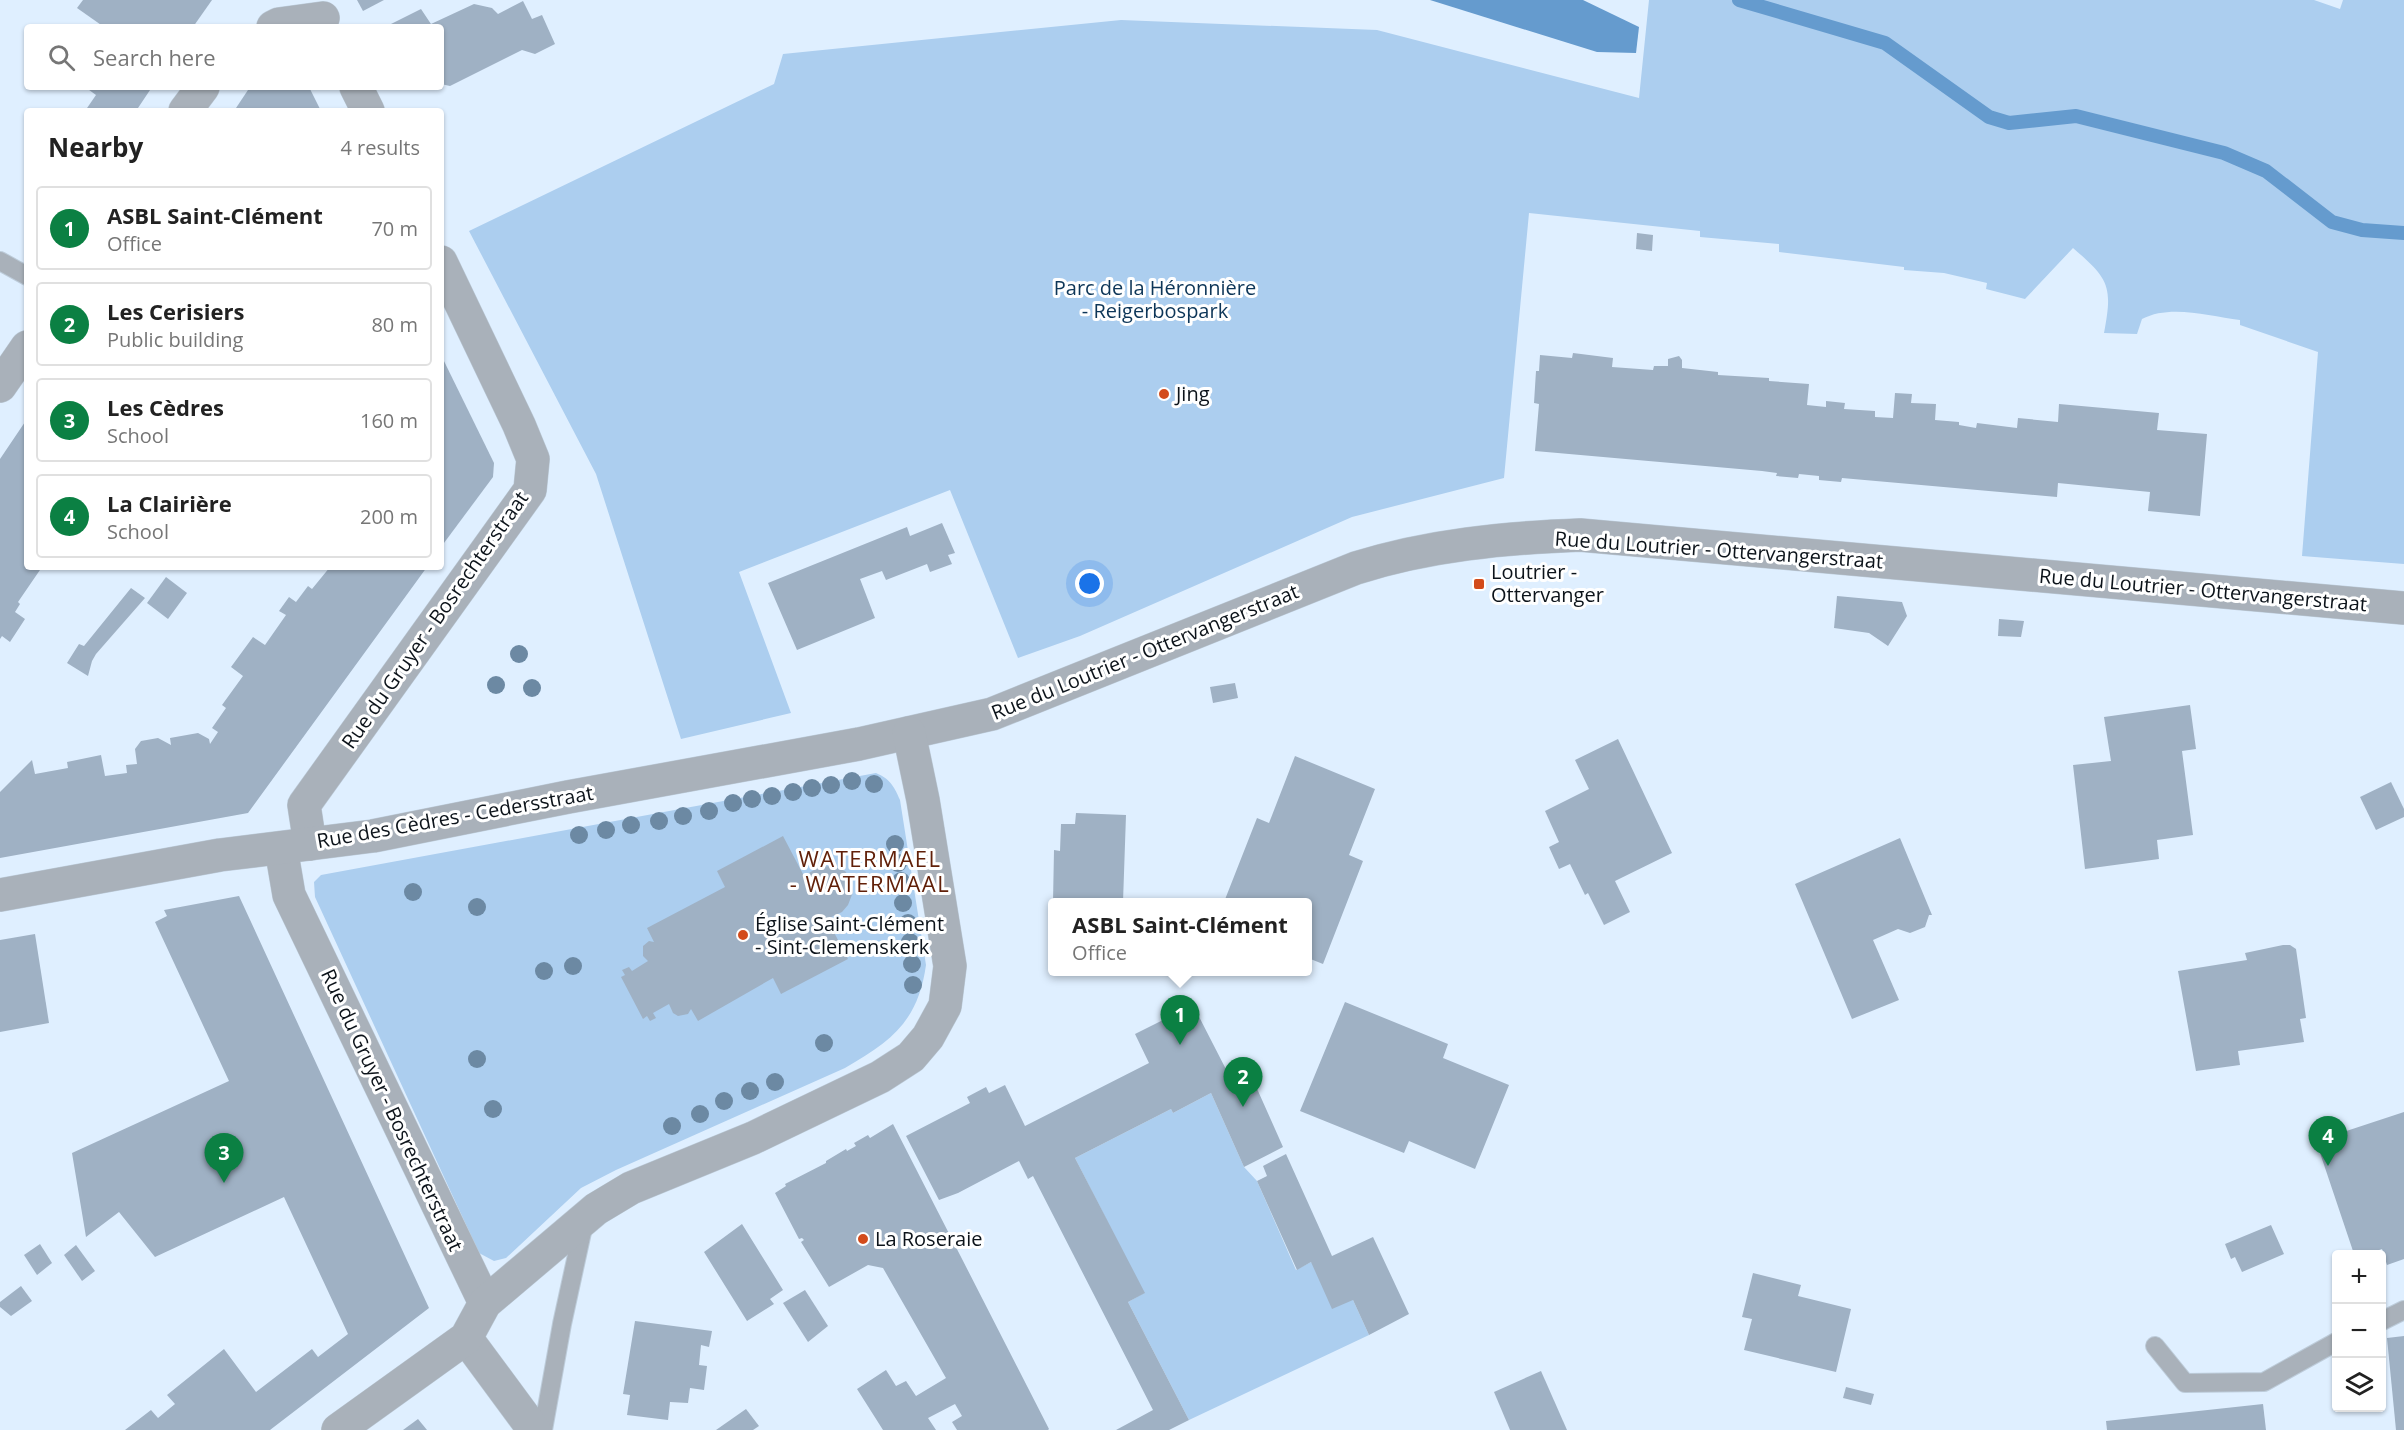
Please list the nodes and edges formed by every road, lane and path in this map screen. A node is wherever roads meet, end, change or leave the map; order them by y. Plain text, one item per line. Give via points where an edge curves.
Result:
1 (322, 15) edge
2 (279, 24) edge
3 (201, 90) edge
4 (358, 90) edge
5 (187, 108) edge
6 (366, 108) edge
7 (0, 261) edge
8 (444, 267) edge
9 (24, 274) edge
10 (24, 351) edge
11 (0, 386) edge
12 (2404, 608) edge
13 (909, 733) junction
14 (295, 846) junction
15 (0, 895) edge
16 (586, 1217) junction
17 (485, 1303) junction
18 (2404, 1310) edge
19 (2386, 1319) edge
20 (466, 1338) junction
21 (2332, 1345) edge
22 (2155, 1346) dead end
23 (338, 1430) edge
24 (534, 1430) edge
25 (543, 1430) edge

1 - 2 street
3 - 5 street
4 - 6 street
7 - 9 lane
8 - 14 street, Rue du Gruyer - Bosrechterstraat via 533,459 530,490 304,805
10 - 11 street
12 - 13 street, Rue du Loutrier - Ottervangerstraat via 1580,535 1517,538 1420,551 1356,568 992,714
13 - 14 street, Rue des Cèdres - Cedersstraat via 373,836
13 - 16 street via 950,966 945,1006 928,1037 911,1057 880,1077 753,1138 631,1188
14 - 15 street, Rue des Cèdres - Cedersstraat via 220,855
14 - 17 street, Rue du Gruyer - Bosrechterstraat via 289,895
16 - 17 street
16 - 25 lane
17 - 20 street
18 - 19 lane
20 - 23 street
20 - 24 street
21 - 22 lane via 2264,1382 2185,1383

